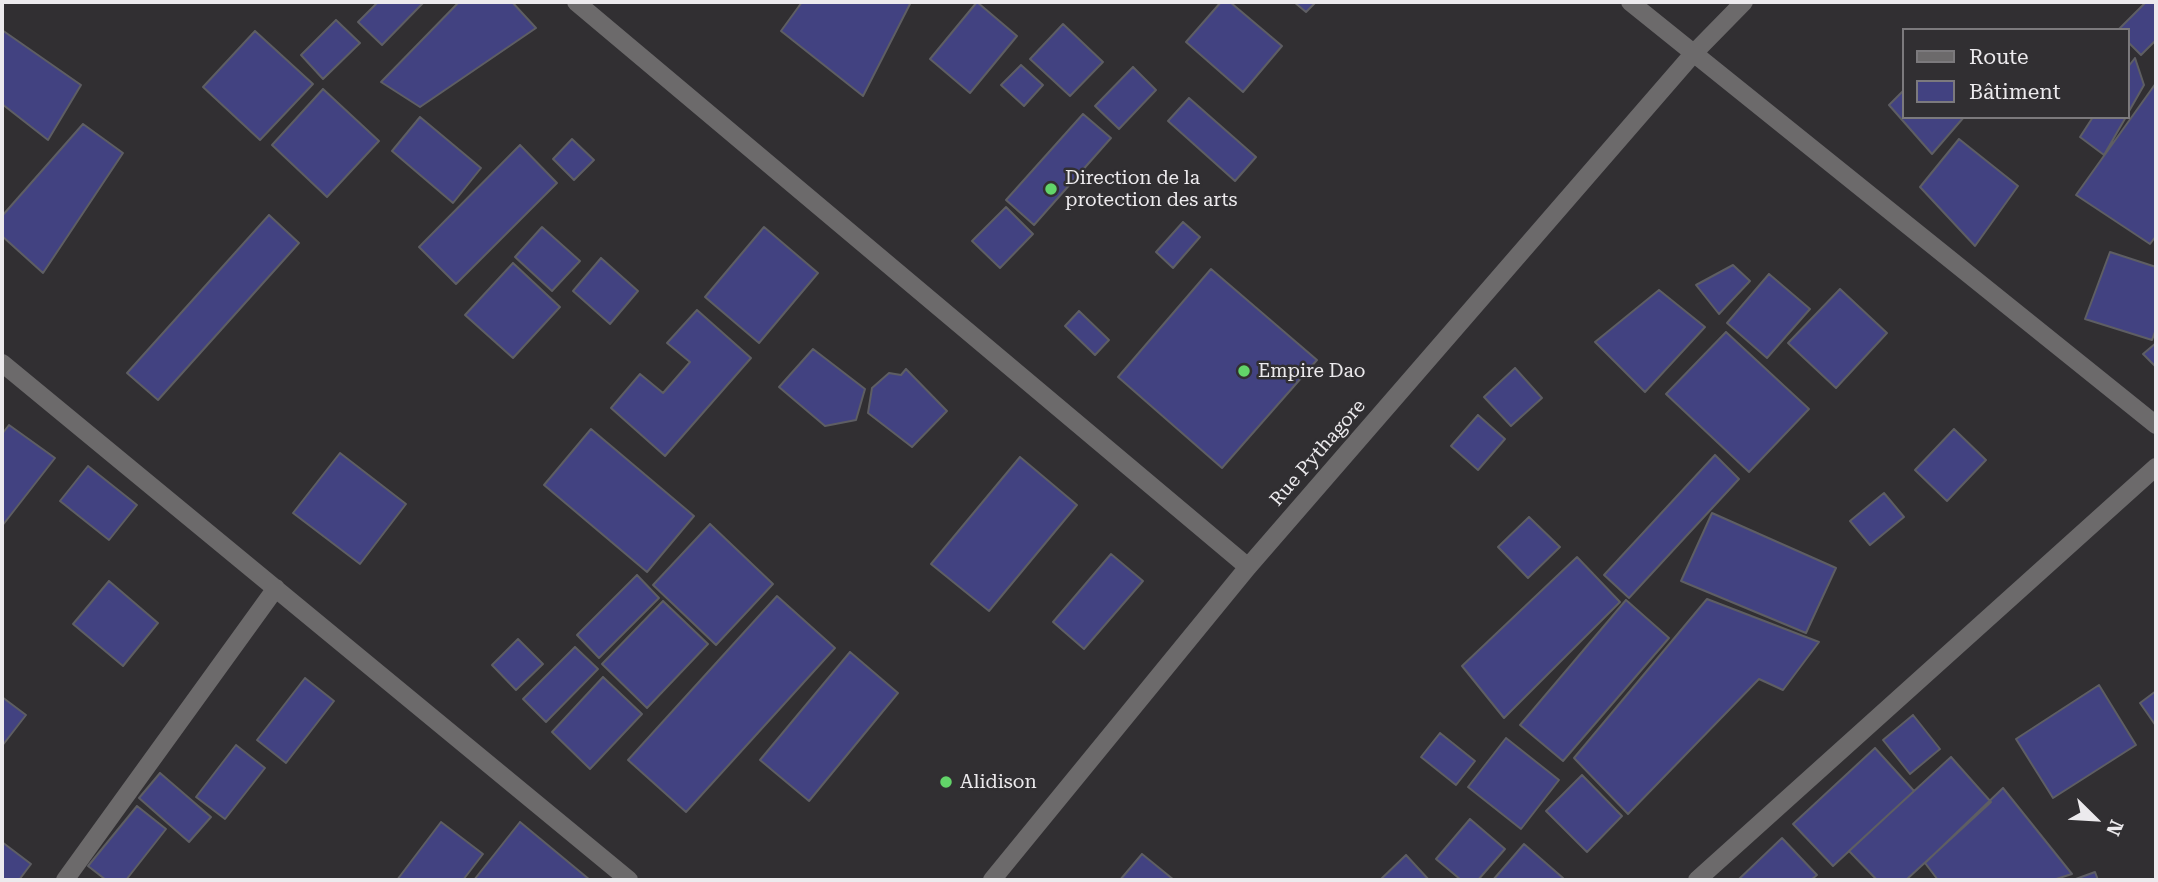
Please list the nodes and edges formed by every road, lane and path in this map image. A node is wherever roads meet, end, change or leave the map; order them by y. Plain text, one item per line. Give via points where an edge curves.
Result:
1 (576, 2) edge
2 (1630, 2) edge
3 (1744, 2) edge
4 (1693, 54) junction
5 (2, 363) edge
6 (2156, 425) edge
7 (2156, 467) edge
8 (1248, 566) junction
9 (276, 588) junction
10 (65, 880) edge
11 (629, 880) edge
12 (992, 880) edge
13 (1697, 880) edge

1 - 8 street
2 - 4 street
3 - 4 street, Rue Pythagore
4 - 6 street
4 - 8 street, Rue Pythagore
5 - 9 street
7 - 13 street
8 - 12 street, Rue Pythagore
9 - 10 street
9 - 11 street

